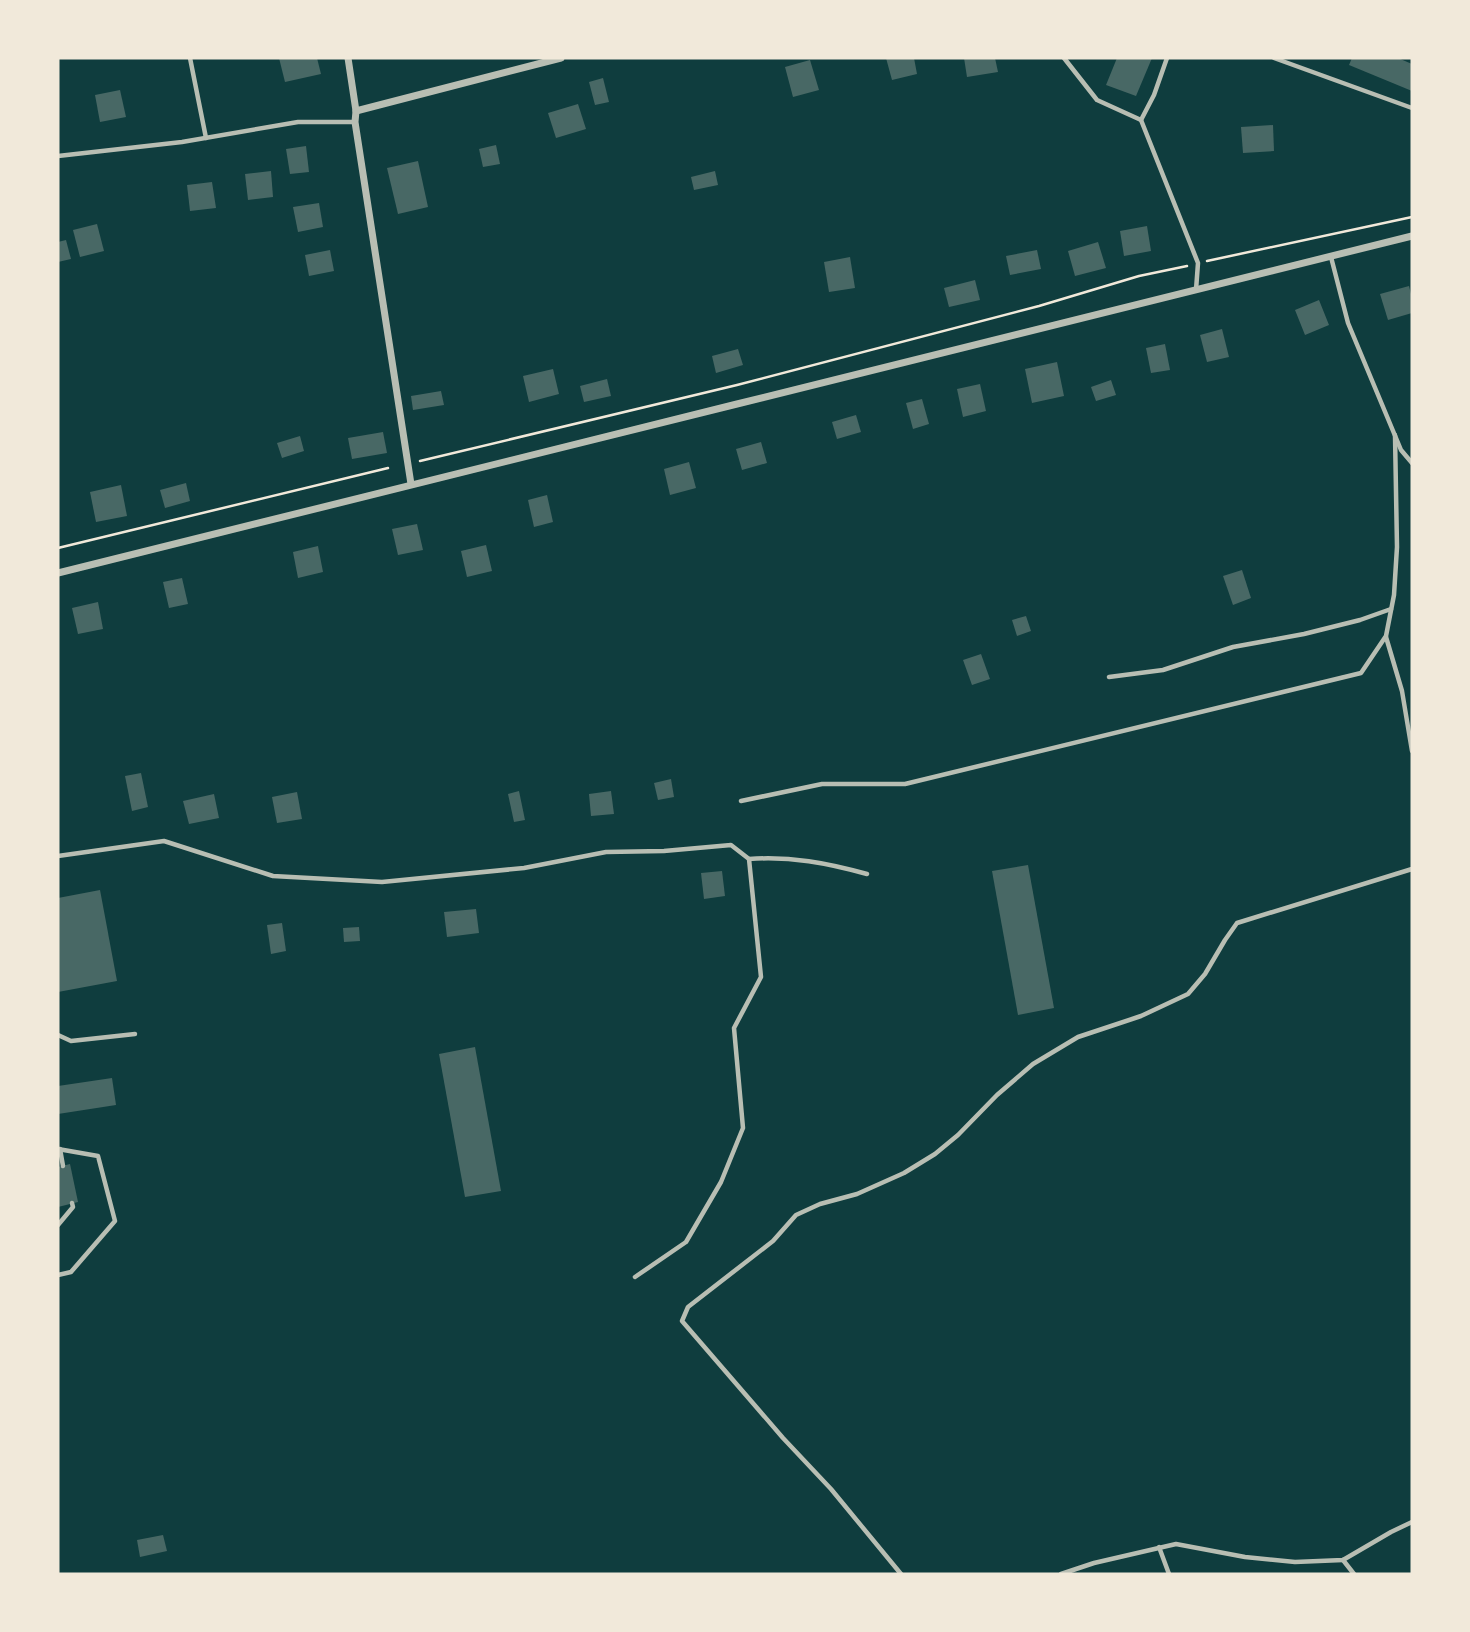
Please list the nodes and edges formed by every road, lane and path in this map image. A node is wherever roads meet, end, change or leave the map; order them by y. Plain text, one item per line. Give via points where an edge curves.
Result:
1 (190, 58) edge
2 (348, 58) edge
3 (561, 58) edge
4 (1064, 58) edge
5 (1169, 58) edge
6 (1274, 58) edge
7 (1412, 108) edge
8 (356, 111) junction
9 (1141, 120) junction
10 (355, 122) junction
11 (206, 138) junction
12 (58, 156) edge
13 (1412, 217) edge
14 (1412, 236) edge
15 (1331, 257) junction
16 (1198, 264) junction
17 (1196, 291) junction
18 (1395, 435) junction
19 (419, 461) dead end
20 (1412, 463) edge
21 (388, 468) dead end
22 (411, 484) junction
23 (58, 548) edge
24 (58, 573) edge
25 (1391, 608) junction
26 (1386, 636) junction
27 (1109, 677) dead end
28 (1412, 751) edge
29 (741, 801) dead end
30 (58, 856) edge
31 (749, 859) junction
32 (1412, 869) edge
33 (867, 874) dead end
34 (135, 1034) dead end
35 (58, 1035) edge
36 (59, 1149) edge
37 (63, 1166) dead end
38 (72, 1203) dead end
39 (58, 1225) edge
40 (58, 1275) edge
41 (635, 1277) dead end
42 (1412, 1522) edge
43 (1159, 1548) junction
44 (1343, 1560) junction
45 (901, 1574) edge
46 (1061, 1574) edge
47 (1169, 1574) edge
48 (1354, 1574) edge

1 - 11 lane
2 - 8 street
3 - 8 street
4 - 9 lane via 1097,100
5 - 9 lane
6 - 7 lane
8 - 10 street
9 - 16 lane
10 - 11 lane via 298,122
10 - 22 street
11 - 12 lane
13 - 16 path
14 - 15 street
15 - 17 street
15 - 18 lane via 1348,323
16 - 17 lane
16 - 19 path via 737,385
17 - 22 street
18 - 20 lane
18 - 25 lane via 1397,547
21 - 23 path
22 - 24 street
25 - 26 lane
25 - 27 lane via 1304,634 1233,647 1163,670
26 - 28 lane
26 - 29 lane via 1361,673 905,784 822,784
30 - 31 lane via 164,841 272,876 382,882 524,869 606,852 731,845
31 - 33 lane via 826,863
31 - 41 lane via 761,977 733,1028 743,1128 721,1182 686,1242
32 - 45 lane via 1237,923 1188,994 1078,1037 1032,1064 935,1154 857,1194 796,1214 773,1241 688,1307 682,1321
34 - 35 lane via 71,1041
36 - 37 lane
36 - 40 lane via 98,1156 115,1221 71,1272
38 - 39 lane
42 - 44 lane
43 - 44 lane via 1175,1544 1295,1562
43 - 46 lane
43 - 47 lane
44 - 48 lane

